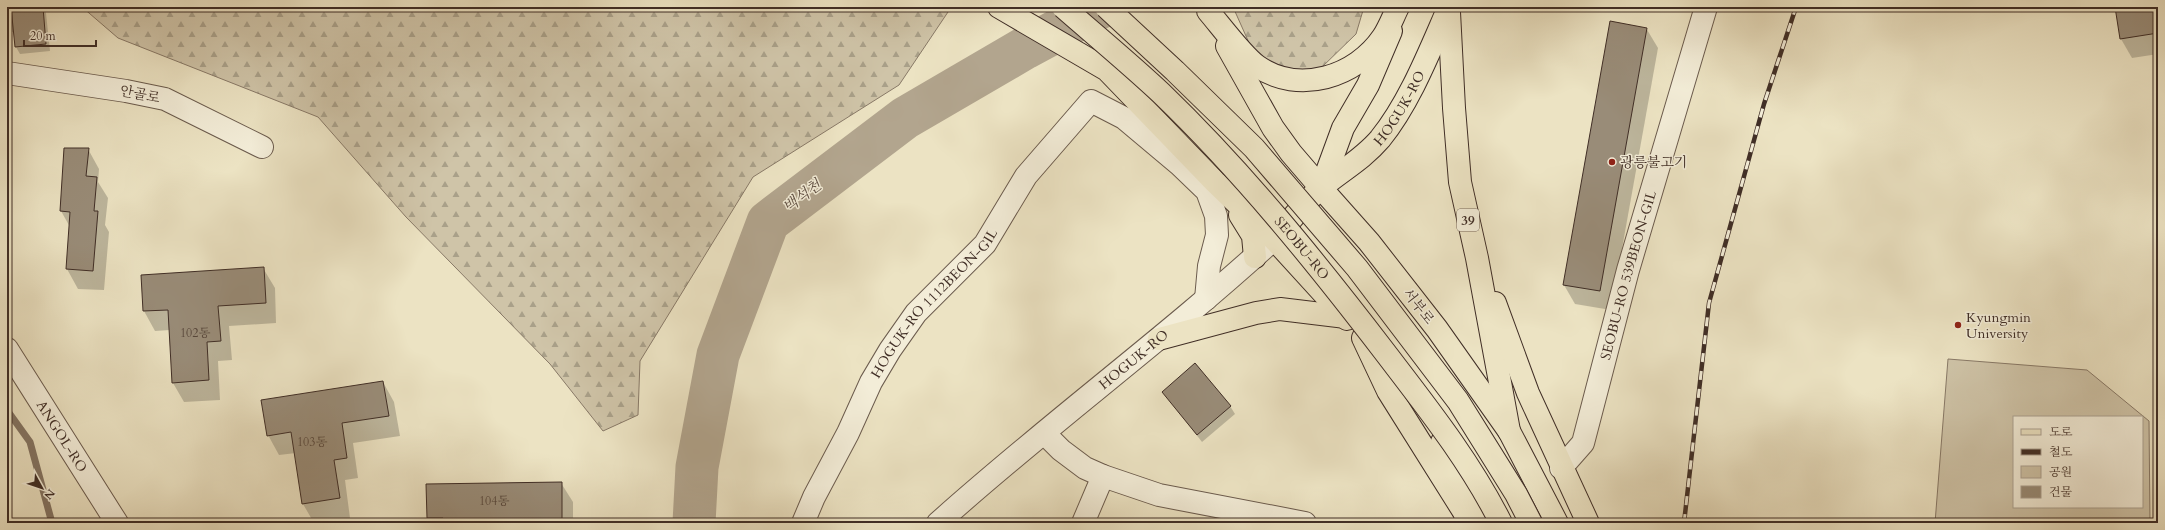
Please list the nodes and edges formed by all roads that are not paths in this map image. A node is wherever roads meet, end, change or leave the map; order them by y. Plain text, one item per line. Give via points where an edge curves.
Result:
1 (999, 7) edge
2 (1063, 7) edge
3 (1106, 7) edge
4 (1399, 7) edge
5 (1449, 7) edge
6 (1706, 7) edge
7 (1207, 9) edge
8 (7, 73) edge
9 (262, 148) dead end
10 (1215, 182) junction
11 (1321, 188) junction
12 (1274, 239) junction
13 (1255, 257) junction
14 (1477, 258) junction
15 (1206, 299) junction
16 (1346, 317) junction
17 (1159, 340) junction
18 (1369, 342) junction
19 (7, 349) edge
20 (1509, 431) junction
21 (1044, 433) junction
22 (1561, 468) junction
23 (1103, 476) junction
24 (1225, 515) edge
25 (117, 523) edge
26 (803, 523) edge
27 (938, 523) edge
28 (1083, 523) edge
29 (1305, 523) edge
30 (1468, 523) edge
31 (1488, 523) edge
32 (1501, 523) edge
33 (1531, 523) edge
34 (1557, 523) edge
35 (1588, 523) edge

1 - 10 main road via 1107,70
2 - 32 main road, SEOBU-RO, bridge via 1160,92 1230,164 1291,233 1434,416
3 - 33 main road, SEOBU-RO, bridge via 1254,148 1357,268 1458,401 1516,494
4 - 7 main road via 1383,37 1366,56 1348,70 1332,77 1315,80 1283,78 1256,65
4 - 11 main road, HOGUK-RO / 39 via 1368,85 1343,128
5 - 11 main road, HOGUK-RO / 39 via 1426,59 1401,106 1380,138 1361,158
5 - 14 main road, 39 via 1460,182
6 - 22 street, SEOBU-RO 539BEON-GIL via 1628,270 1582,443
7 - 11 main road, 서부로 via 1273,128 1291,154
8 - 9 street, 안골로 via 165,99
10 - 12 main road
10 - 13 main road via 1247,224 1253,236
11 - 12 main road, HOGUK-RO / 39
11 - 20 main road, 서부로 / 39 via 1369,242 1437,329
12 - 13 street, HOGUK-RO
12 - 16 main road
13 - 15 street, HOGUK-RO
14 - 20 main road, 39
14 - 22 main road via 1528,393
15 - 17 street, HOGUK-RO
15 - 26 street, HOGUK-RO 1112BEON-GIL via 1209,266 1217,235 1216,216 1207,191 1124,118 1091,101 1026,176 986,244 916,313 890,350 871,382
16 - 17 main road via 1280,309 1256,313
16 - 18 main road
17 - 21 street, HOGUK-RO
18 - 30 main road via 1388,391 1464,512
18 - 31 main road via 1429,420
19 - 25 street, ANGOL-RO
20 - 34 main road, 39
21 - 23 street via 1085,468
21 - 27 street, HOGUK-RO via 970,493
22 - 35 main road
23 - 24 street
23 - 28 street
24 - 29 street

